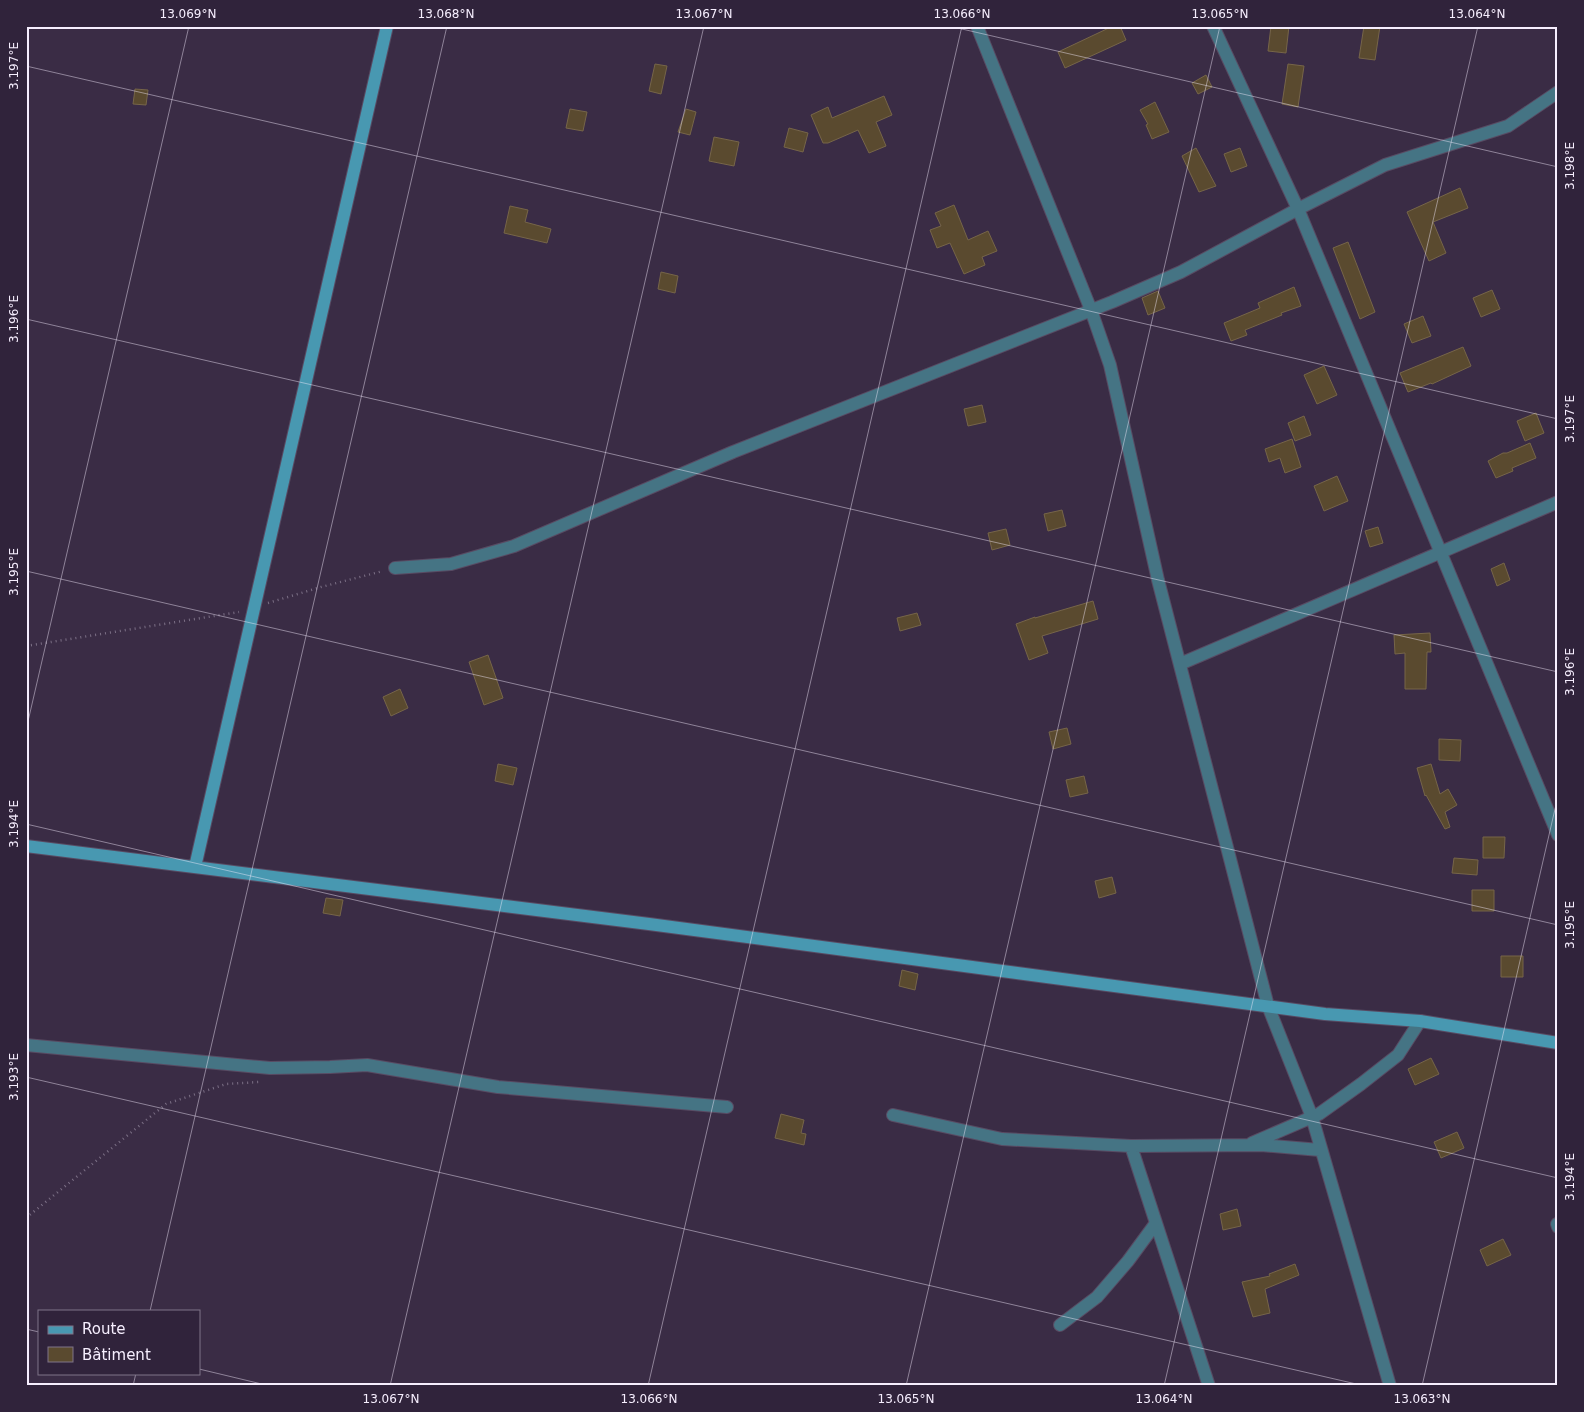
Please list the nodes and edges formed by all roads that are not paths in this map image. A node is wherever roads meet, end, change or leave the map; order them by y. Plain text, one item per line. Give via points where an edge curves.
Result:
1 (387, 26) edge
2 (976, 26) edge
3 (1213, 26) edge
4 (1558, 92) edge
5 (1298, 209) junction
6 (1091, 310) junction
7 (1558, 502) edge
8 (1441, 552) junction
9 (395, 568) road end
10 (1180, 664) junction
11 (1558, 835) edge
12 (26, 846) edge
13 (195, 868) junction
14 (1268, 1006) junction
15 (1420, 1021) junction
16 (1558, 1043) edge
17 (26, 1044) edge
18 (727, 1107) dead end
19 (893, 1115) dead end
20 (1312, 1118) junction
21 (1247, 1145) junction
22 (1131, 1146) junction
23 (1320, 1150) junction
24 (1156, 1223) junction
25 (1060, 1325) dead end
26 (1389, 1385) edge
27 (1208, 1386) edge

1 - 13 main road
2 - 6 street
3 - 5 street
4 - 5 street via 1508,126 1385,165
5 - 6 street via 1181,272
5 - 8 street
6 - 9 street via 733,452 514,546 451,564
6 - 10 street via 1110,365
7 - 8 street
8 - 10 street
8 - 11 street
10 - 14 street
12 - 13 main road
13 - 14 main road
14 - 15 main road
14 - 20 street
15 - 16 main road
15 - 20 street via 1398,1055
17 - 18 street via 270,1068 367,1065 498,1087
19 - 22 street via 1002,1139
20 - 21 street
20 - 23 street
21 - 22 street
21 - 23 street
22 - 24 street
23 - 26 street
24 - 25 street via 1097,1297
24 - 27 street

